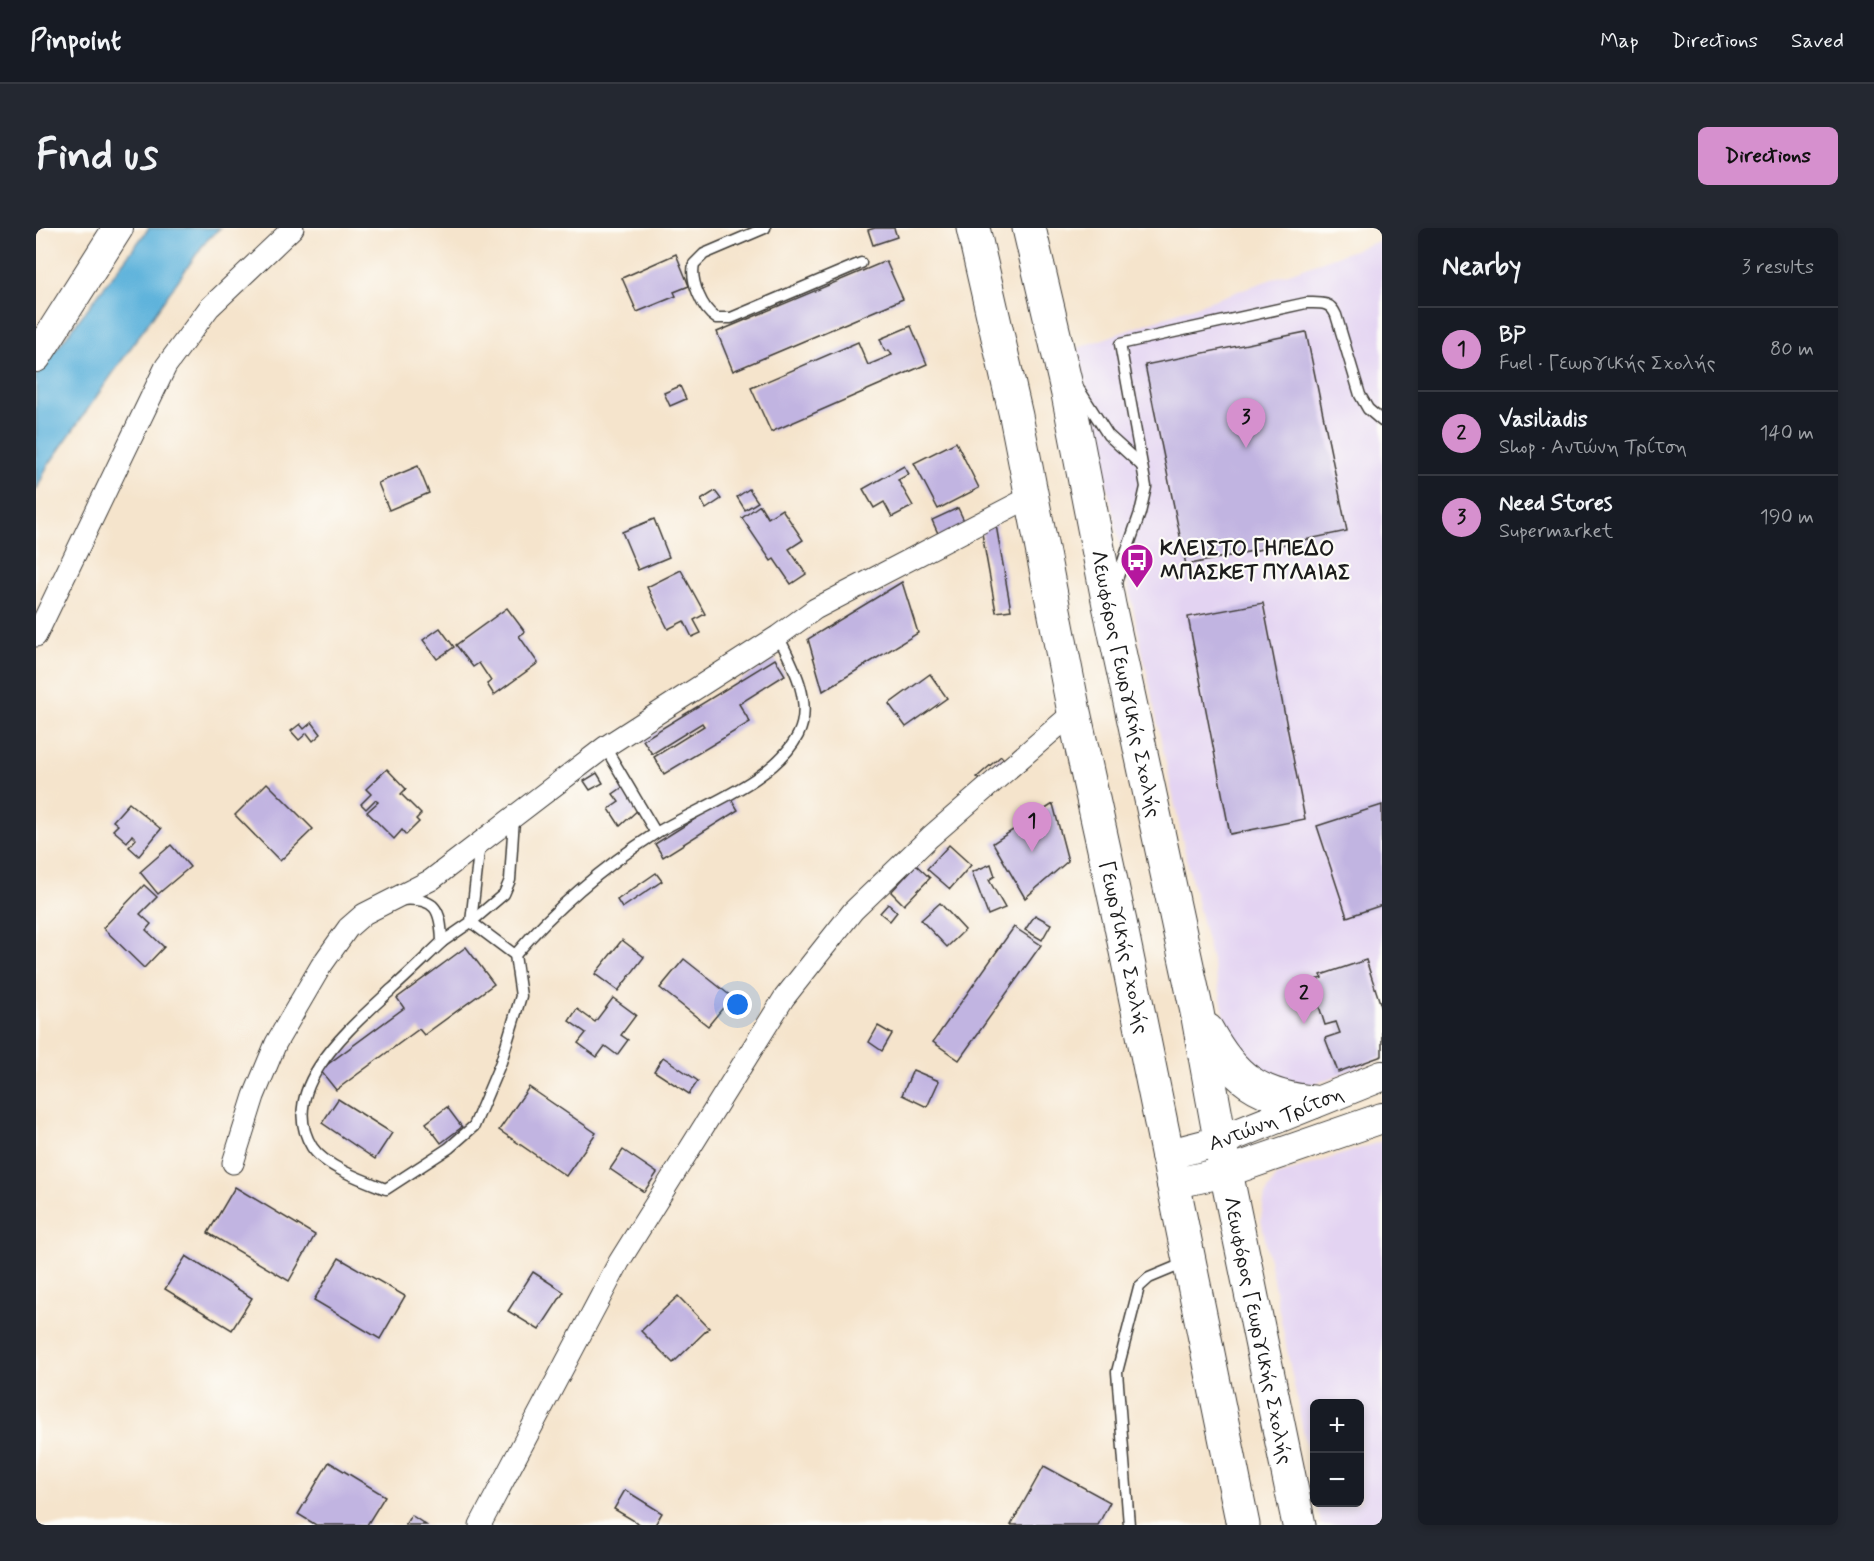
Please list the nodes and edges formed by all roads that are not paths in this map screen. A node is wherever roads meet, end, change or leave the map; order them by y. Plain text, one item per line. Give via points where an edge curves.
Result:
1 (118, 228) edge
2 (293, 228) edge
3 (765, 228) edge
4 (973, 228) edge
5 (1029, 228) edge
6 (861, 263) dead end
7 (1057, 348) junction
8 (36, 357) edge
9 (1382, 421) edge
10 (1144, 469) junction
11 (1032, 496) junction
12 (1109, 605) junction
13 (36, 636) edge
14 (778, 636) junction
15 (1074, 712) junction
16 (605, 747) junction
17 (514, 815) junction
18 (656, 833) junction
19 (480, 843) junction
20 (385, 902) junction
21 (471, 922) junction
22 (442, 942) junction
23 (515, 955) junction
24 (1197, 1012) junction
25 (1382, 1076) edge
26 (1313, 1102) junction
27 (1382, 1118) edge
28 (1223, 1156) junction
29 (233, 1163) dead end
30 (1169, 1169) junction
31 (1187, 1261) junction
32 (480, 1525) edge
33 (1130, 1525) edge
34 (1243, 1525) edge
35 (1299, 1525) edge

1 - 8 street
2 - 13 street via 209,308 166,366
3 - 6 lane via 704,254 694,264 692,272 705,308 716,318 731,318
4 - 11 main road
5 - 7 main road, Λεωφόρος Γεωργικής Σχολής
7 - 10 lane via 1101,425
7 - 12 main road, Λεωφόρος Γεωργικής Σχολής
9 - 10 lane via 1364,403 1334,310 1323,302 1306,303 1120,344
10 - 12 lane via 1146,487 1140,513
11 - 14 street via 815,609
11 - 15 main road
12 - 24 main road, Λεωφόρος Γεωργικής Σχολής
14 - 16 street
14 - 18 lane via 801,688 804,712 798,735 781,757 755,779
15 - 30 main road, Γεωργικής Σχολής
15 - 32 street via 853,910 784,998 620,1262
16 - 17 street
16 - 18 lane
17 - 19 street
17 - 21 lane via 510,880 504,894
18 - 23 lane via 577,891
19 - 20 street via 431,880
19 - 21 lane
20 - 22 lane via 427,901 441,919
20 - 29 street via 348,928 276,1043
21 - 22 lane
21 - 23 lane
22 - 23 lane via 326,1054 307,1087 302,1118 312,1147 342,1172 386,1189 440,1155 474,1126 501,1062 521,996
24 - 26 main road via 1225,1060 1246,1081 1276,1096
24 - 28 main road, Λεωφόρος Γεωργικής Σχολής
25 - 26 street, Αντώνη Τρίτση
26 - 28 street, Αντώνη Τρίτση
27 - 28 street, Αντώνη Τρίτση
28 - 30 street, Αντώνη Τρίτση
28 - 35 main road, Λεωφόρος Γεωργικής Σχολής
30 - 31 main road
31 - 33 lane via 1149,1278 1139,1287 1117,1372
31 - 34 main road

